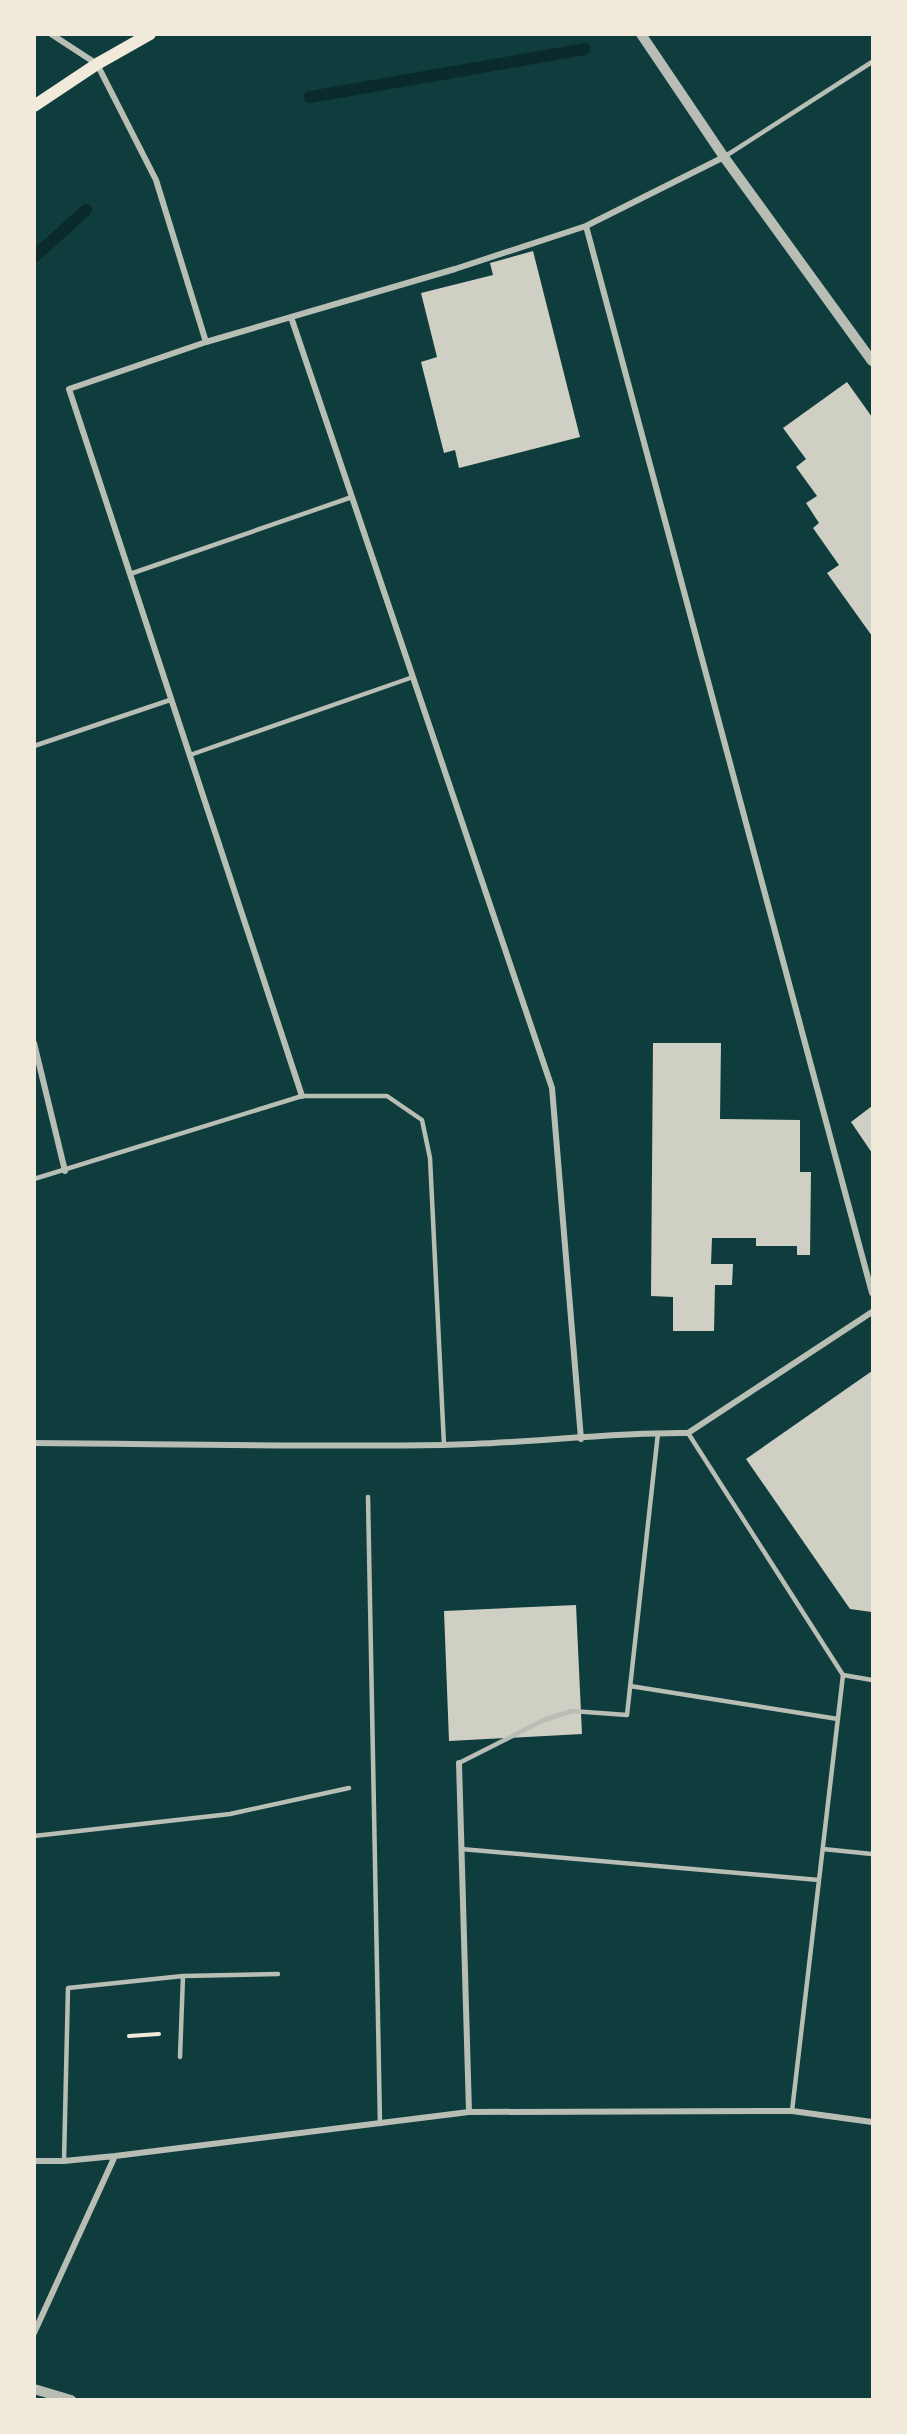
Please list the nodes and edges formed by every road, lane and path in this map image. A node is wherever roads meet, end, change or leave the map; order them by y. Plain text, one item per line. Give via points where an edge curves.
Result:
1 (51, 34) edge
2 (150, 34) edge
3 (641, 34) edge
4 (873, 62) edge
5 (97, 64) junction
6 (34, 106) edge
7 (724, 157) junction
8 (586, 226) junction
9 (291, 317) junction
10 (206, 342) junction
11 (873, 361) edge
12 (352, 497) junction
13 (130, 574) junction
14 (413, 677) junction
15 (170, 699) junction
16 (34, 746) edge
17 (190, 755) junction
18 (34, 1043) edge
19 (302, 1096) junction
20 (65, 1171) junction
21 (34, 1179) edge
22 (873, 1293) edge
23 (873, 1312) edge
24 (658, 1433) junction
25 (688, 1433) junction
26 (581, 1439) junction
27 (34, 1443) edge
28 (444, 1445) junction
29 (368, 1497) dead end
30 (843, 1675) junction
31 (873, 1680) edge
32 (630, 1686) junction
33 (838, 1719) junction
34 (459, 1763) joint
35 (349, 1788) dead end
36 (34, 1836) edge
37 (461, 1849) junction
38 (823, 1849) junction
39 (873, 1854) edge
40 (819, 1880) junction
41 (278, 1974) dead end
42 (183, 1976) junction
43 (180, 2034) junction
44 (129, 2036) dead end
45 (180, 2057) dead end
46 (792, 2111) junction
47 (469, 2112) junction
48 (873, 2122) edge
49 (380, 2124) junction
50 (115, 2156) junction
51 (34, 2161) edge
52 (64, 2162) junction
53 (34, 2333) edge
54 (34, 2390) edge
55 (70, 2400) edge

1 - 5 street
2 - 5 main road
3 - 7 street
4 - 7 lane
5 - 6 main road
5 - 10 street via 156,180
7 - 8 street
7 - 11 street
8 - 9 street
8 - 22 street
9 - 10 street
9 - 12 street
10 - 13 street via 69,389
12 - 13 lane
12 - 14 street
13 - 15 street
14 - 17 lane
14 - 26 street via 552,1088
15 - 16 lane
15 - 17 street
17 - 19 street
18 - 20 street
19 - 20 lane
19 - 28 lane via 387,1096 422,1120 430,1158
20 - 21 lane
23 - 25 street
24 - 25 street
24 - 26 street
24 - 32 lane
25 - 30 lane
26 - 28 street
27 - 28 street
29 - 49 lane
30 - 31 lane
30 - 33 lane
32 - 33 lane
32 - 34 lane via 627,1715 572,1711 544,1720
33 - 38 lane
34 - 37 street
35 - 36 lane via 230,1814
37 - 40 lane
37 - 47 street
38 - 39 lane
38 - 40 lane
40 - 46 lane
41 - 42 lane
42 - 43 lane
42 - 52 lane via 68,1988
43 - 44 path
43 - 45 lane
46 - 47 street
46 - 48 street
47 - 49 street
49 - 50 street
50 - 52 street
50 - 53 street
51 - 52 street
54 - 55 street

